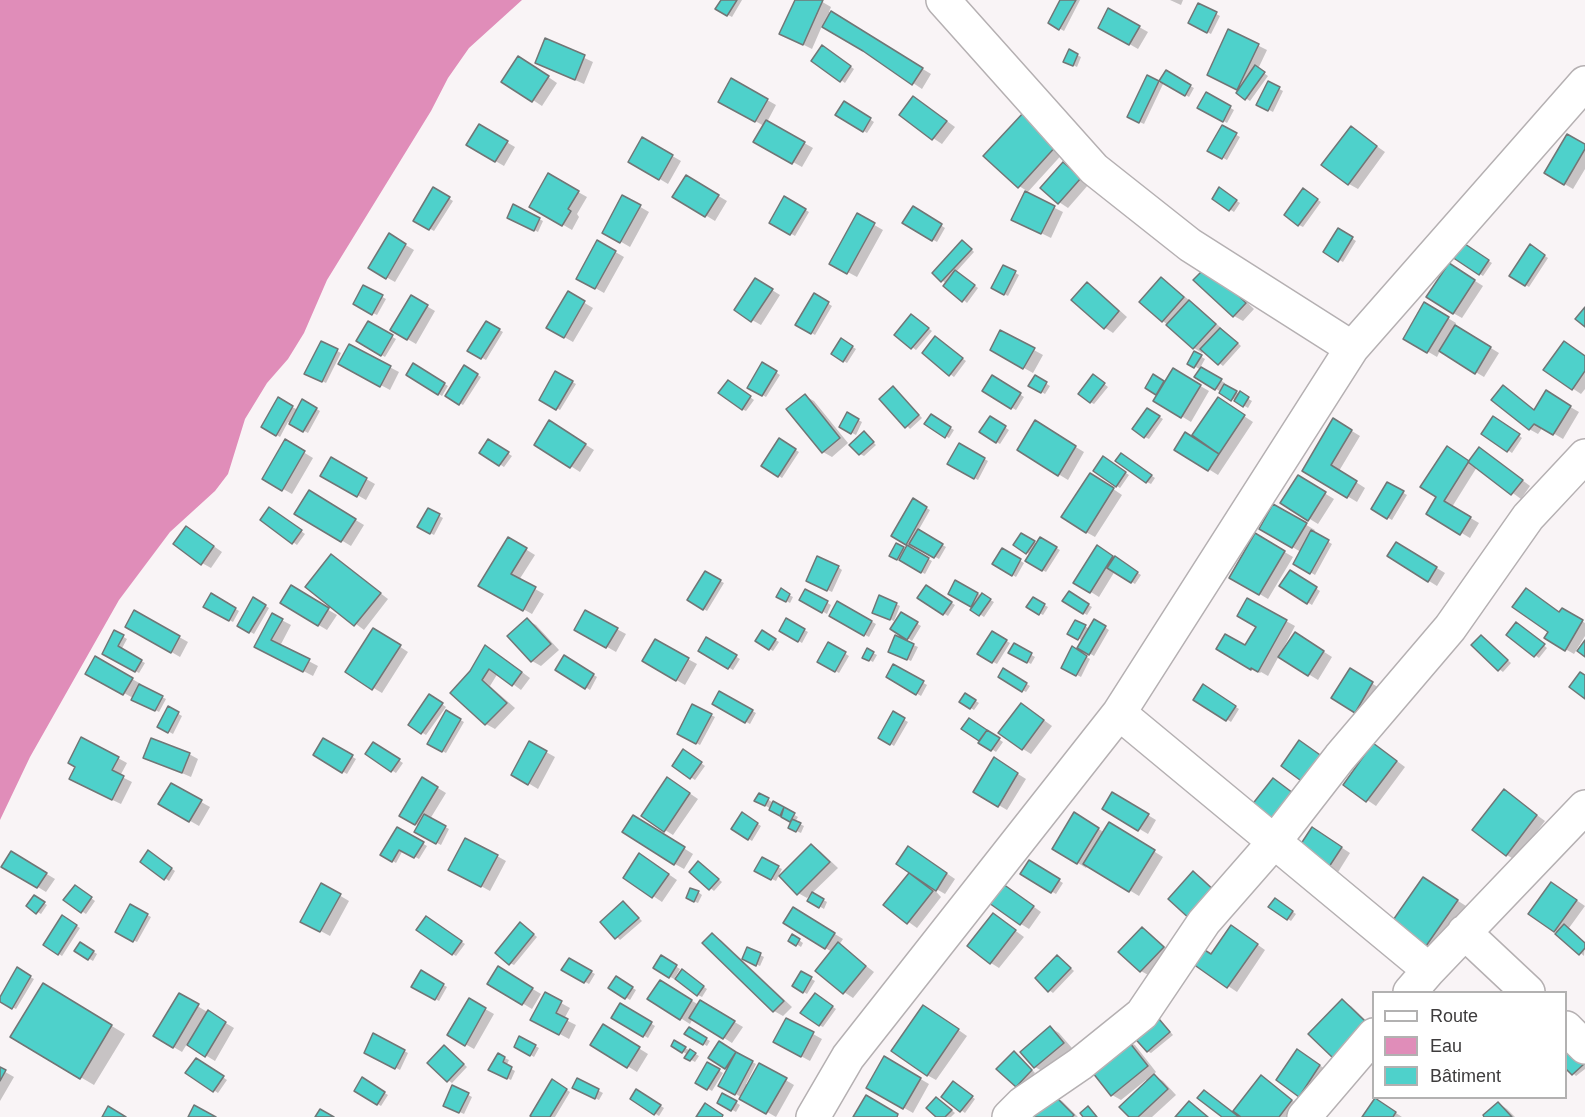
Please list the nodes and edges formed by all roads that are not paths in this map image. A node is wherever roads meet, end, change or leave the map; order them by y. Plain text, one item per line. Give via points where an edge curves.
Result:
1 (943, 0) edge
2 (1585, 83) edge
3 (1352, 348) junction
4 (1585, 456) edge
5 (1119, 712) junction
6 (1585, 807) edge
7 (1274, 842) junction
8 (1464, 932) junction
9 (1420, 981) edge
10 (1526, 991) edge
11 (1567, 1029) edge
12 (1372, 1037) edge
13 (1585, 1047) edge
14 (813, 1117) edge
15 (1009, 1117) edge
16 (1304, 1117) edge

1 - 3 street via 1094,169 1190,245
2 - 3 street
3 - 5 street
4 - 7 street via 1528,517 1450,628 1340,757
5 - 7 street
5 - 14 street via 848,1057
6 - 8 street
7 - 9 street
7 - 15 street via 1204,922 1142,1014
8 - 9 street
8 - 10 street
11 - 13 street
12 - 16 street

